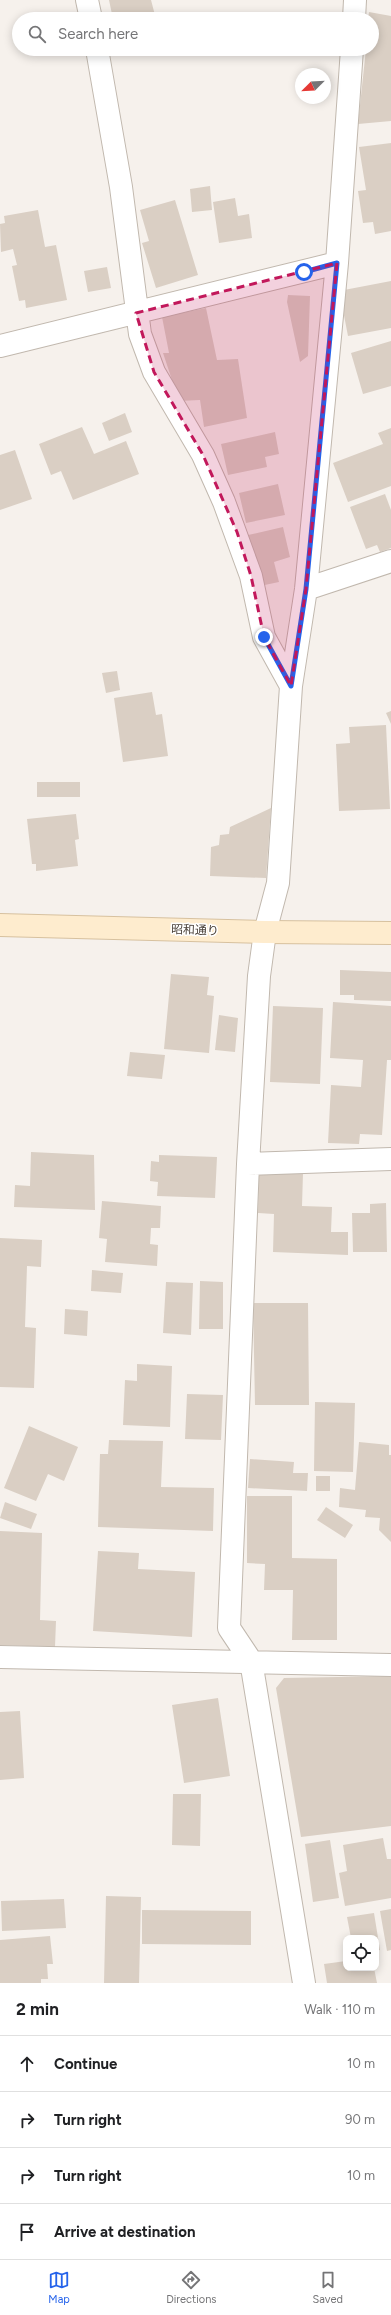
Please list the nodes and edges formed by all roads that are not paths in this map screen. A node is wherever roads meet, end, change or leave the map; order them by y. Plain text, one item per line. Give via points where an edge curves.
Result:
1 (87, 0) edge
2 (355, 0) edge
3 (90, 12) edge
4 (354, 12) edge
5 (98, 56) edge
6 (352, 56) edge
7 (337, 263) junction
8 (136, 313) junction
9 (0, 346) edge
10 (391, 561) edge
11 (306, 589) junction
12 (291, 686) junction
13 (0, 925) edge
14 (265, 932) junction
15 (391, 933) edge
16 (391, 1159) edge
17 (248, 1164) junction
18 (0, 1657) edge
19 (251, 1661) junction
20 (391, 1665) edge
21 (304, 1983) edge

1 - 3 street
2 - 4 street
5 - 8 street via 121,187
6 - 7 street
7 - 8 street
7 - 11 street
8 - 9 street
8 - 12 street via 140,334 154,372 203,455 237,532 251,576 264,637
10 - 11 street
11 - 12 street
12 - 14 street via 278,883
13 - 14 street, 昭和通り
14 - 15 street, 昭和通り
14 - 17 street via 259,976
16 - 17 street
17 - 19 street via 229,1628
18 - 19 street
19 - 20 street
19 - 21 street

